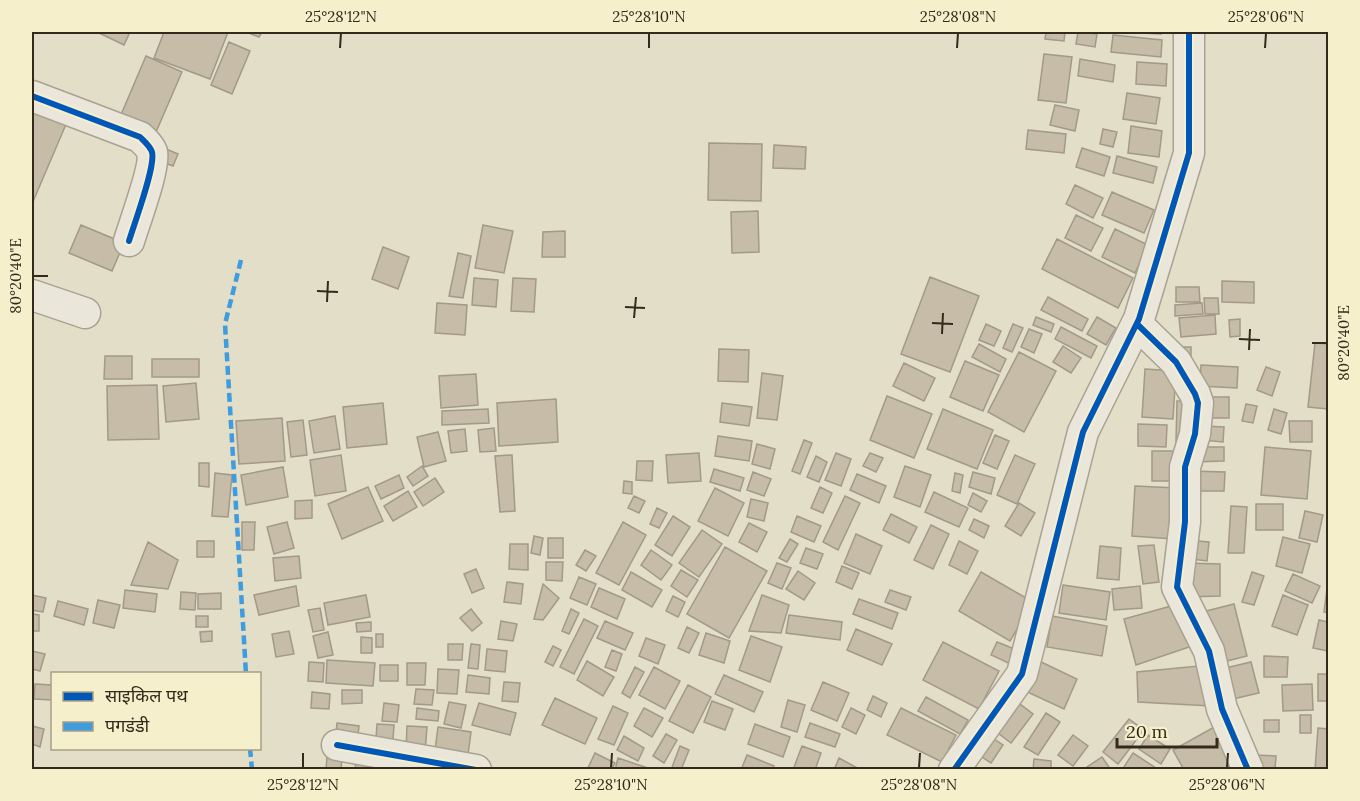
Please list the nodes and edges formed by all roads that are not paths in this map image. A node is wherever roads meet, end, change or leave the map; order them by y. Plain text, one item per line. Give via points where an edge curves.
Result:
1 (1189, 32) edge
2 (32, 96) edge
3 (129, 241) dead end
4 (32, 295) edge
5 (85, 313) dead end
6 (1137, 324) junction
7 (337, 745) dead end
8 (476, 770) edge
9 (954, 770) edge
10 (1248, 770) edge

1 - 6 street via 1189,153
2 - 3 street via 140,137 147,144 152,166
4 - 5 street
6 - 9 street via 1083,432 1022,674
6 - 10 street via 1176,362 1196,394 1197,420 1185,467 1185,522 1176,587 1209,651 1222,709
7 - 8 street

